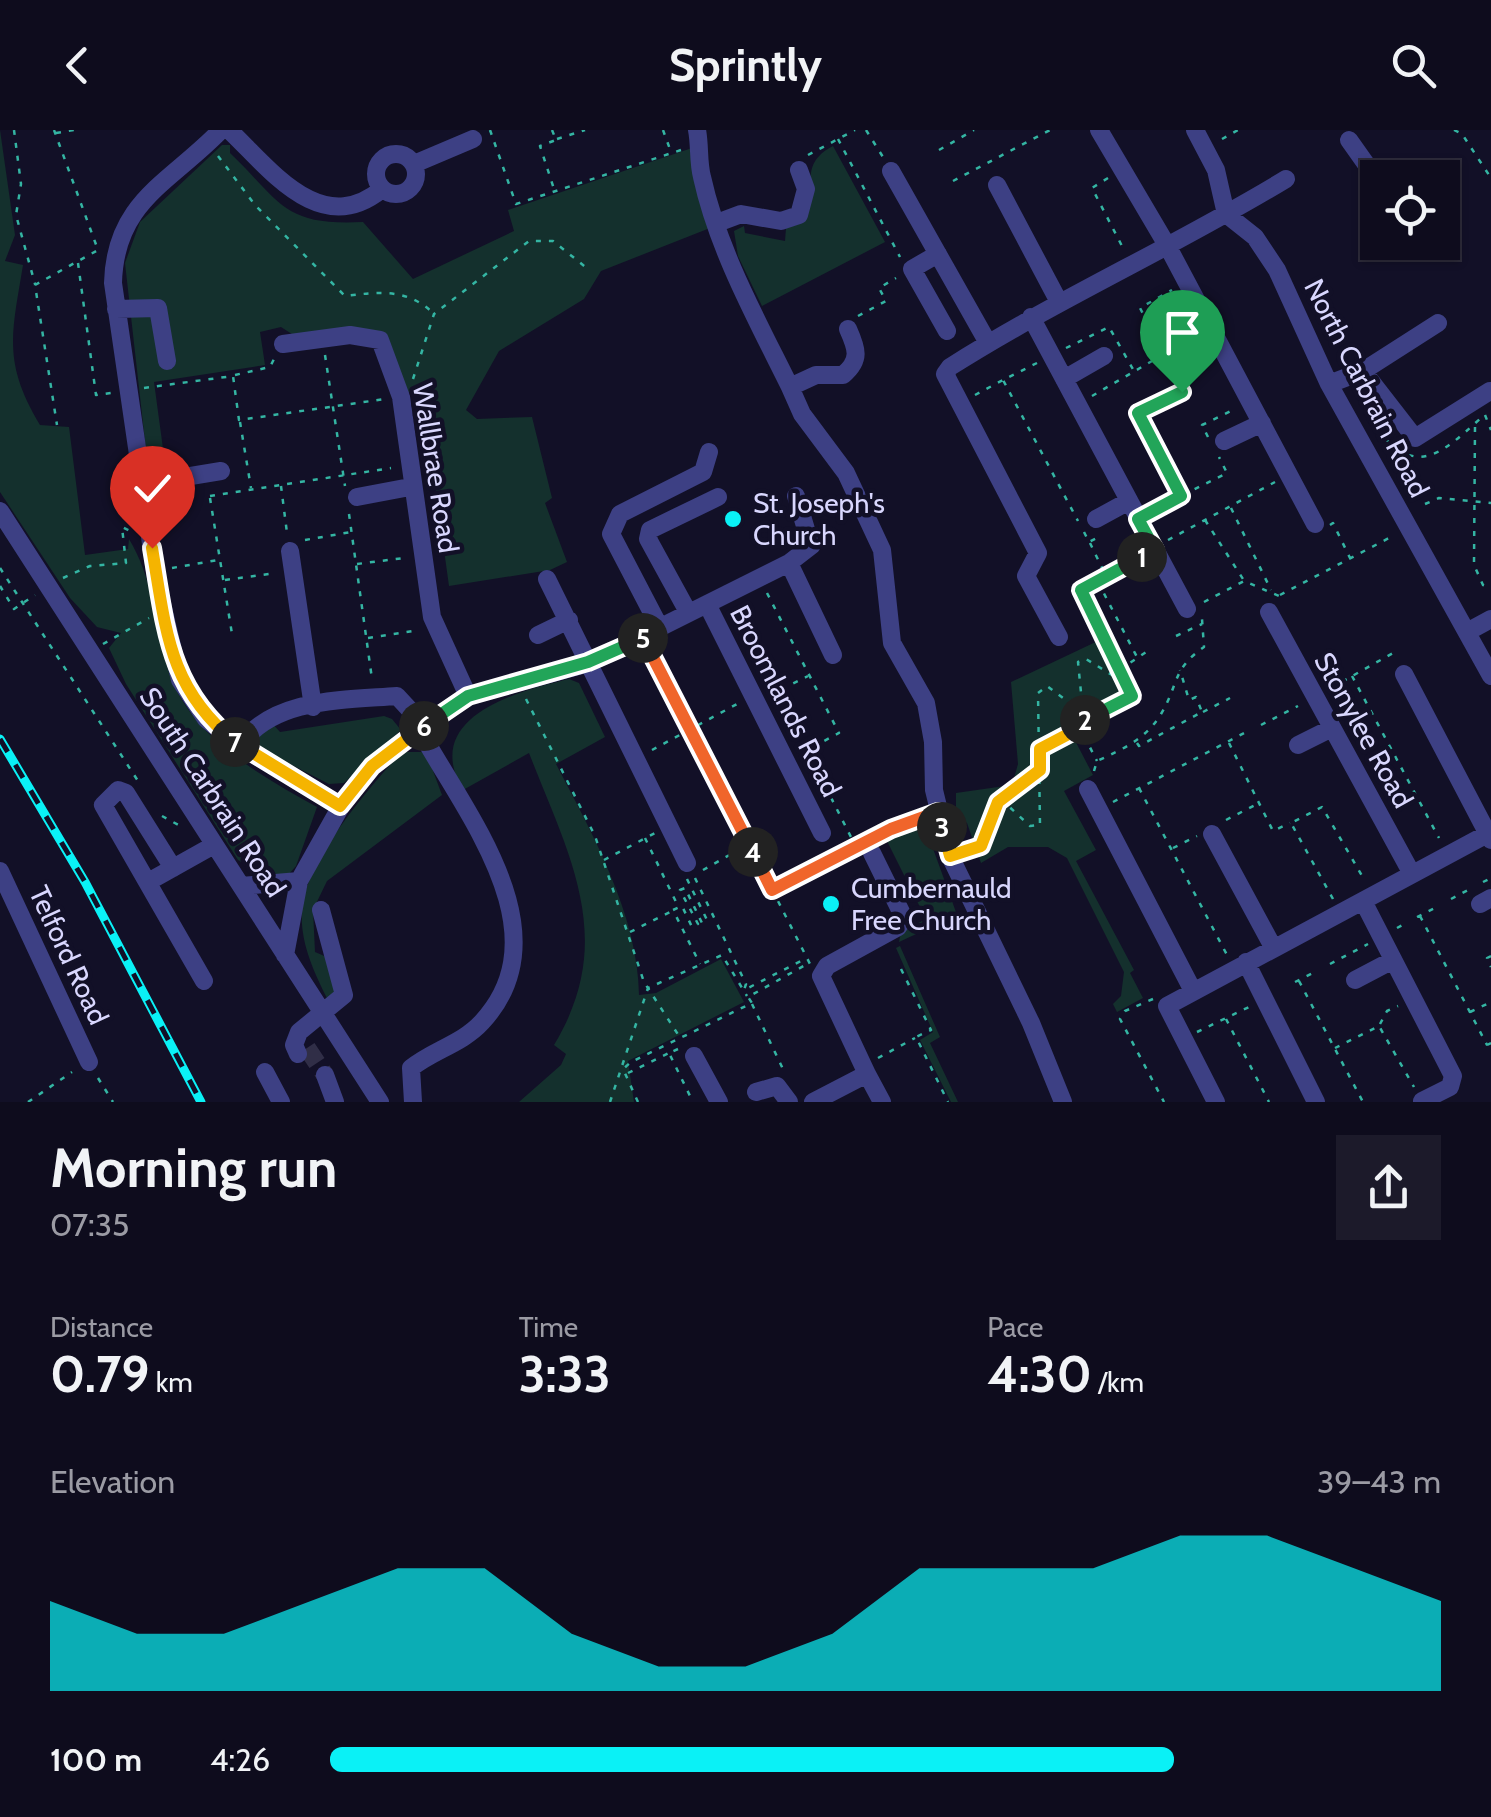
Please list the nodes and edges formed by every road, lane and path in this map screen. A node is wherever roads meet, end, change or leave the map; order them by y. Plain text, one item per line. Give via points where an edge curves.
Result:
1 (14, 130) edge
2 (74, 130) edge
3 (229, 130) edge
4 (552, 130) edge
5 (585, 130) edge
6 (663, 130) edge
7 (855, 130) edge
8 (866, 130) edge
9 (974, 130) edge
10 (1050, 130) edge
11 (1098, 130) edge
12 (1195, 130) edge
13 (1238, 130) edge
14 (1454, 130) edge
15 (55, 132) edge
16 (1462, 132) edge
17 (481, 135) edge
18 (215, 136) edge
19 (698, 137) edge
20 (838, 139) junction
21 (556, 140) junction
22 (1349, 140) dead end
23 (1206, 147) junction
24 (939, 150) dead end
25 (671, 153) junction
26 (1363, 160) edge
27 (414, 164) junction
28 (1122, 169) junction
29 (799, 170) joint
30 (891, 171) joint
31 (1491, 178) edge
32 (1286, 179) dead end
33 (953, 181) dead end
34 (997, 186) dead end
35 (382, 189) junction
36 (554, 191) junction
37 (1226, 214) junction
38 (717, 223) junction
39 (1168, 247) junction
40 (1125, 251) dead end
41 (938, 254) junction
42 (78, 264) junction
43 (588, 269) dead end
44 (1186, 282) junction
45 (36, 286) junction
46 (1058, 302) junction
47 (116, 308) junction
48 (434, 314) junction
49 (1031, 317) junction
50 (1438, 323) dead end
51 (848, 329) joint
52 (948, 331) dead end
53 (323, 339) junction
54 (988, 343) junction
55 (284, 344) joint
56 (1164, 354) junction
57 (1051, 355) junction
58 (1104, 356) dead end
59 (167, 362) dead end
60 (1363, 371) junction
61 (233, 376) junction
62 (1064, 379) junction
63 (1004, 380) junction
64 (1329, 384) junction
65 (790, 387) junction
66 (130, 390) junction
67 (1490, 390) edge
68 (401, 397) junction
69 (960, 402) junction
70 (1078, 404) junction
71 (333, 407) junction
72 (1491, 409) edge
73 (1366, 415) dead end
74 (1485, 415) junction
75 (239, 420) junction
76 (1262, 423) junction
77 (57, 424) dead end
78 (1475, 424) junction
79 (1491, 430) edge
80 (1224, 441) dead end
81 (709, 452) dead end
82 (408, 465) junction
83 (213, 472) joint
84 (1290, 474) junction
85 (343, 475) junction
86 (142, 484) junction
87 (280, 485) junction
88 (410, 487) junction
89 (252, 489) junction
90 (210, 496) junction
91 (718, 496) dead end
92 (796, 496) dead end
93 (357, 497) dead end
94 (1475, 499) junction
95 (1129, 501) junction
96 (1491, 503) edge
97 (1425, 504) dead end
98 (1230, 507) junction
99 (0, 511) edge
100 (1138, 519) junction
101 (1206, 520) junction
102 (1315, 524) joint
103 (1101, 527) joint
104 (351, 532) junction
105 (1389, 538) dead end
106 (1089, 542) junction
107 (152, 548) junction
108 (1155, 549) junction
109 (290, 555) junction
110 (422, 555) junction
111 (1350, 558) junction
112 (220, 560) junction
113 (788, 563) junction
114 (356, 564) junction
115 (0, 568) edge
116 (156, 571) junction
117 (1106, 576) junction
118 (547, 579) dead end
119 (223, 580) junction
120 (1244, 580) junction
121 (1097, 581) junction
122 (57, 582) dead end
123 (0, 586) edge
124 (1491, 588) edge
125 (766, 590) dead end
126 (42, 591) dead end
127 (1271, 601) junction
128 (706, 604) junction
129 (1187, 609) dead end
130 (688, 612) junction
131 (1491, 619) edge
132 (569, 620) junction
133 (143, 622) dead end
134 (1202, 624) junction
135 (659, 626) junction
136 (436, 627) junction
137 (1467, 632) junction
138 (232, 634) dead end
139 (118, 635) dead end
140 (538, 635) dead end
141 (642, 636) junction
142 (1176, 636) dead end
143 (1059, 637) dead end
144 (366, 638) junction
145 (1152, 648) dead end
146 (834, 655) dead end
147 (1139, 660) junction
148 (588, 662) junction
149 (1120, 669) junction
150 (1179, 669) junction
151 (1404, 674) joint
152 (809, 676) junction
153 (1352, 676) junction
154 (1491, 676) edge
155 (516, 680) junction
156 (468, 696) junction
157 (1315, 696) junction
158 (375, 698) junction
159 (756, 698) junction
160 (1230, 698) dead end
161 (313, 706) junction
162 (408, 709) dead end
163 (1202, 712) junction
164 (1083, 713) junction
165 (1083, 721) junction
166 (1261, 725) dead end
167 (1080, 728) junction
168 (1332, 728) junction
169 (419, 729) junction
170 (690, 730) junction
171 (1248, 732) dead end
172 (1228, 742) junction
173 (1136, 743) junction
174 (1298, 745) dead end
175 (240, 746) junction
176 (1040, 749) junction
177 (637, 758) junction
178 (1097, 761) junction
179 (1040, 770) junction
180 (138, 781) dead end
181 (1139, 788) junction
182 (1088, 789) joint
183 (1003, 801) junction
184 (340, 806) junction
185 (1098, 809) junction
186 (938, 812) junction
187 (159, 814) dead end
188 (1291, 822) junction
189 (670, 826) junction
190 (185, 828) dead end
191 (822, 833) dead end
192 (1212, 834) dead end
193 (1490, 835) edge
194 (645, 838) junction
195 (853, 841) junction
196 (749, 844) junction
197 (214, 846) junction
198 (864, 851) junction
199 (1448, 854) junction
200 (950, 856) junction
201 (603, 860) junction
202 (173, 868) junction
203 (690, 869) junction
204 (0, 871) edge
205 (1412, 874) junction
206 (299, 881) junction
207 (790, 881) junction
208 (148, 882) junction
209 (241, 886) junction
210 (685, 888) junction
211 (772, 890) junction
212 (672, 894) junction
213 (1368, 898) junction
214 (1439, 906) dead end
215 (676, 909) junction
216 (320, 910) dead end
217 (1341, 912) junction
218 (628, 933) junction
219 (1273, 947) junction
220 (286, 955) junction
221 (1491, 956) edge
222 (1394, 960) junction
223 (700, 964) junction
224 (1240, 965) junction
225 (1491, 967) edge
226 (901, 969) dead end
227 (815, 971) junction
228 (1317, 971) dead end
229 (1355, 980) dead end
230 (204, 981) dead end
231 (648, 988) junction
232 (744, 990) junction
233 (1192, 990) junction
234 (748, 997) junction
235 (1266, 999) junction
236 (1414, 999) junction
237 (1491, 1002) edge
238 (752, 1003) junction
239 (1167, 1006) junction
240 (1470, 1012) junction
241 (323, 1013) junction
242 (1226, 1018) junction
243 (1379, 1026) junction
244 (679, 1036) junction
245 (916, 1037) junction
246 (1182, 1039) junction
247 (1489, 1044) edge
248 (301, 1045) dead end
249 (1334, 1048) junction
250 (691, 1050) joint
251 (1491, 1052) edge
252 (669, 1053) junction
253 (88, 1062) junction
254 (783, 1069) dead end
255 (865, 1070) junction
256 (625, 1071) junction
257 (265, 1072) dead end
258 (320, 1078) tunnel mouth
259 (756, 1092) dead end
260 (334, 1100) edge
261 (377, 1101) edge
262 (1422, 1101) edge
263 (28, 1102) edge
264 (113, 1102) edge
265 (281, 1102) edge
266 (413, 1102) edge
267 (610, 1102) edge
268 (638, 1102) edge
269 (693, 1102) edge
270 (719, 1102) edge
271 (789, 1102) edge
272 (813, 1102) edge
273 (882, 1102) edge
274 (948, 1102) edge
275 (1063, 1102) edge
276 (1164, 1102) edge
277 (1216, 1102) edge
278 (1268, 1102) edge
279 (1316, 1102) edge
280 (1363, 1102) edge

1 - 45 path via 16,216
2 - 15 path
3 - 35 street via 305,200 338,208
4 - 21 path
5 - 21 path
6 - 25 path
7 - 20 path
8 - 30 path
9 - 24 path
10 - 33 path
11 - 28 street
12 - 23 street, North Carbrain Road
13 - 23 path
14 - 16 path
15 - 42 path via 98,250
16 - 31 path
17 - 27 street
17 - 36 path via 516,204
18 - 47 street via 128,220 114,248
18 - 48 path via 255,205 346,296 396,294
19 - 25 path
19 - 38 street via 701,175
20 - 29 path via 799,160
20 - 51 path via 908,272 878,288 886,301 859,314
21 - 36 path via 540,146
22 - 26 street
23 - 37 street, North Carbrain Road
25 - 36 path
27 - 35 street via 416,181 407,192
27 - 35 street via 402,154 383,159 376,170
28 - 39 street
28 - 40 path via 1092,188
29 - 38 street via 806,188 799,215 781,221 741,214
30 - 41 street
32 - 37 street
34 - 46 street
37 - 39 street
37 - 64 street, North Carbrain Road via 1255,238 1276,270
38 - 65 street
39 - 44 street
39 - 46 street
41 - 52 street via 912,269
41 - 54 street
42 - 45 path
42 - 66 path via 96,395
43 - 48 path via 553,241 529,240
44 - 56 path via 1140,308
44 - 76 street
45 - 77 path
46 - 49 street
47 - 59 street via 158,308
47 - 66 street
48 - 68 path via 411,396
49 - 54 street
49 - 57 street
50 - 60 street
51 - 65 street via 858,350 855,365 843,375 816,375
53 - 55 street, Wallbrae Road
53 - 68 street, Wallbrae Road via 380,340
53 - 71 path
54 - 69 street via 945,374
55 - 61 path via 270,367
56 - 70 path
56 - 100 path via 1185,379 1182,392 1138,413 1181,496
57 - 62 street
57 - 63 path
58 - 62 street
60 - 64 street
60 - 67 street via 1416,438
61 - 66 path
61 - 75 path
62 - 70 street
63 - 69 path
63 - 106 path
64 - 137 street, North Carbrain Road
65 - 186 street via 846,473 882,550 892,643 926,703
66 - 86 street
68 - 71 path
68 - 82 street, Wallbrae Road
69 - 143 street via 1038,553 1026,576
70 - 95 street
71 - 75 path
71 - 85 path
72 - 74 path
73 - 78 path via 1394,448 1420,458 1438,456
74 - 78 path
74 - 79 path
75 - 89 path
76 - 80 street
76 - 84 street
78 - 94 path
81 - 135 street via 704,472 612,524
82 - 85 path
82 - 88 street, Wallbrae Road
83 - 86 street
83 - 90 path
84 - 98 path
84 - 102 street
85 - 87 path
85 - 104 path
86 - 107 street
87 - 89 path
87 - 109 path
88 - 93 street
88 - 110 street, Wallbrae Road
89 - 90 path
90 - 112 path
91 - 130 street via 650,530 648,540
92 - 113 street via 812,546
94 - 96 path
94 - 97 path
94 - 124 path via 1474,565
95 - 100 street
95 - 103 street
98 - 101 path
98 - 127 path
99 - 197 street, South Carbrain Road
100 - 108 street
101 - 108 path
101 - 120 path
102 - 111 path via 1334,523
103 - 106 path
104 - 109 path
104 - 114 path
105 - 111 path
106 - 117 path
107 - 116 street
107 - 122 path via 142,550 122,527 126,563 90,566
108 - 117 path
108 - 129 street
109 - 119 path
109 - 161 street
110 - 114 path
110 - 136 street, Wallbrae Road
111 - 127 path
112 - 116 path
112 - 119 path
113 - 128 street
113 - 146 street
114 - 144 path
115 - 180 path
116 - 175 street via 180,680 206,719
117 - 121 path
118 - 132 street
119 - 138 path
120 - 127 path
120 - 134 path via 1203,602
121 - 147 path
121 - 149 path via 1081,590
123 - 126 path via 14,609
125 - 152 path
127 - 157 street, Stonylee Road
128 - 130 street, Broomlands Road
128 - 159 street, Broomlands Road
130 - 135 street, Broomlands Road
131 - 137 street
132 - 140 street
132 - 148 street
133 - 139 path
134 - 142 path
134 - 150 path via 1204,647
135 - 141 street, Broomlands Road
136 - 144 path
136 - 156 street, Wallbrae Road
137 - 154 street, North Carbrain Road
141 - 148 street, Broomlands Road
141 - 170 path
144 - 158 path
145 - 147 path
147 - 149 path
148 - 155 street, Broomlands Road
148 - 177 street
149 - 164 path via 1112,675 1086,658 1078,662
149 - 165 path via 1132,696
150 - 163 path via 1189,700 1196,697
150 - 173 path via 1162,713
151 - 153 path via 1393,653
151 - 193 street
152 - 159 path
152 - 195 path via 839,733 807,750
153 - 157 path
153 - 199 path
155 - 156 street, Broomlands Road
155 - 201 path via 560,758
156 - 169 street, Broomlands Road
157 - 166 path
157 - 168 street, Stonylee Road
158 - 161 street
158 - 162 street via 397,696
159 - 170 path
159 - 191 street, Broomlands Road
160 - 163 path
161 - 175 street via 265,717
163 - 173 path
164 - 165 path
164 - 176 path via 1047,686 1038,693
165 - 167 path
167 - 176 path
167 - 178 path
168 - 174 street
168 - 205 street, Stonylee Road
169 - 184 street, Broomlands Road via 372,766
169 - 266 street via 506,886 514,940 500,996 482,1022 411,1068
170 - 177 path
170 - 196 path
171 - 172 path
172 - 181 path
172 - 188 path via 1273,830
173 - 178 path
175 - 184 street
176 - 179 path
177 - 189 street
178 - 182 path
179 - 183 path
179 - 183 path via 1040,825 1030,826
181 - 185 path
181 - 224 path
182 - 185 street
183 - 200 path via 981,846
184 - 206 street, Broomlands Road
185 - 233 street
186 - 198 path
186 - 200 street
187 - 190 path
188 - 213 path via 1322,806
188 - 217 path
189 - 194 path
189 - 203 street
192 - 219 street
193 - 199 street
194 - 201 path
194 - 212 path
195 - 198 path
195 - 207 path via 786,875
196 - 203 path
196 - 211 path
197 - 202 street
197 - 209 street, South Carbrain Road
198 - 207 path
198 - 227 street via 904,918
199 - 205 street
200 - 275 street
201 - 218 path
202 - 208 street
202 - 208 street via 118,790 103,806
203 - 210 path
203 - 232 path
204 - 253 street, Telford Road
205 - 213 street
206 - 209 street
206 - 220 street, Broomlands Road
207 - 211 path
208 - 230 street
209 - 220 street, South Carbrain Road
210 - 210 path via 707,920 702,923
210 - 212 path
210 - 215 path via 698,924 692,927 682,906
211 - 227 path
212 - 215 path
213 - 217 street
213 - 222 street
214 - 240 path via 1418,916
215 - 218 path
215 - 223 path
216 - 241 street via 344,995
217 - 219 street
218 - 231 path
219 - 224 street
220 - 241 street, South Carbrain Road
221 - 225 path
222 - 229 street
222 - 236 street
223 - 231 path
223 - 232 path via 722,954
224 - 233 street
224 - 235 street
226 - 245 path via 931,1030
227 - 232 path
227 - 234 path
227 - 255 street
228 - 249 path via 1297,982
231 - 244 path
231 - 256 path
232 - 234 path
233 - 239 street
234 - 238 path
235 - 242 path
235 - 279 street
236 - 243 path via 1387,1011
236 - 262 street via 1453,1076 1450,1088
237 - 240 path
238 - 244 path
238 - 254 path
239 - 246 street
239 - 276 path via 1153,999 1120,1020
240 - 247 path
241 - 248 street
241 - 261 street, South Carbrain Road
242 - 246 path
242 - 278 path
243 - 249 path
243 - 262 path
244 - 256 path
245 - 255 path
245 - 274 path
246 - 277 street
247 - 251 path
249 - 280 path
250 - 252 path
250 - 270 street
252 - 256 path
252 - 269 path
253 - 263 path
253 - 264 path
255 - 272 street
255 - 273 street
256 - 267 path
256 - 268 path
257 - 265 street
258 - 260 street
259 - 271 street via 772,1085

